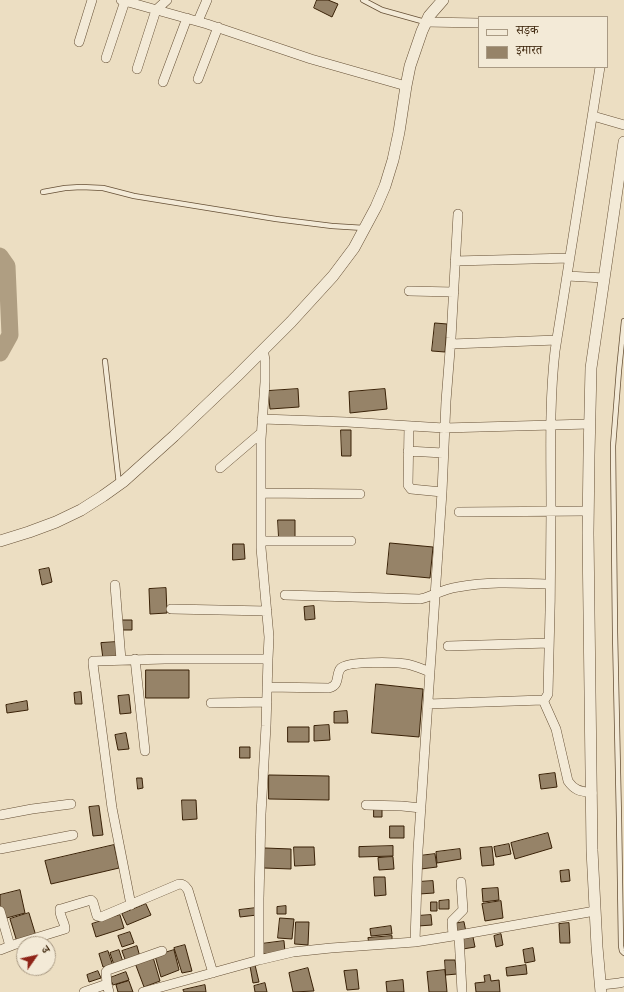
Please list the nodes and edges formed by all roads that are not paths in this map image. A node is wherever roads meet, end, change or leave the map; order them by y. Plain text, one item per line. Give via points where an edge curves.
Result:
1 (92, 0) edge
2 (123, 0) edge
3 (167, 0) edge
4 (207, 0) edge
5 (363, 0) edge
6 (443, 0) edge
7 (137, 2) edge
8 (156, 10) junction
9 (187, 18) junction
10 (198, 22) junction
11 (426, 22) junction
12 (478, 24) edge
13 (218, 27) junction
14 (79, 42) dead end
15 (106, 58) dead end
16 (600, 68) edge
17 (137, 69) dead end
18 (198, 79) dead end
19 (163, 82) dead end
20 (406, 86) junction
21 (593, 116) junction
22 (624, 125) edge
23 (624, 142) edge
24 (44, 192) dead end
25 (458, 214) dead end
26 (365, 228) junction
27 (570, 258) junction
28 (455, 261) junction
29 (567, 276) junction
30 (604, 278) junction
31 (409, 291) dead end
32 (454, 292) junction
33 (624, 321) edge
34 (557, 340) junction
35 (451, 344) junction
36 (263, 349) junction
37 (105, 361) dead end
38 (262, 419) junction
39 (589, 424) junction
40 (550, 425) junction
41 (409, 426) junction
42 (444, 428) junction
43 (261, 433) junction
44 (408, 451) junction
45 (443, 453) junction
46 (220, 468) dead end
47 (119, 484) junction
48 (442, 492) junction
49 (261, 493) junction
50 (360, 494) dead end
51 (551, 511) junction
52 (588, 511) junction
53 (459, 512) dead end
54 (0, 541) edge
55 (261, 541) junction
56 (351, 541) dead end
57 (550, 584) junction
58 (115, 585) dead end
59 (435, 594) junction
60 (285, 596) dead end
61 (171, 609) dead end
62 (267, 611) junction
63 (549, 643) junction
64 (448, 646) dead end
65 (268, 659) junction
66 (121, 660) junction
67 (135, 660) junction
68 (430, 672) junction
69 (267, 687) junction
70 (543, 700) junction
71 (266, 702) junction
72 (211, 703) dead end
73 (428, 704) junction
74 (145, 751) dead end
75 (592, 793) junction
76 (71, 804) dead end
77 (366, 805) dead end
78 (421, 808) junction
79 (0, 815) edge
80 (73, 836) dead end
81 (0, 849) edge
82 (461, 882) dead end
83 (131, 905) junction
84 (0, 911) edge
85 (595, 911) junction
86 (456, 936) junction
87 (415, 942) junction
88 (10, 946) junction
89 (0, 950) edge
90 (162, 951) dead end
91 (624, 953) edge
92 (259, 960) junction
93 (213, 973) junction
94 (624, 982) edge
95 (108, 988) edge
96 (601, 988) edge
97 (84, 992) edge
98 (143, 992) edge
99 (462, 992) edge

1 - 14 street
2 - 7 street
2 - 15 street
3 - 8 street
4 - 10 street
5 - 11 lane via 382,10
6 - 11 street
7 - 8 street
8 - 9 street
8 - 17 street
9 - 10 street
9 - 19 street
10 - 13 street
11 - 12 street
11 - 20 street via 410,66
13 - 18 street
13 - 20 street via 298,55
16 - 21 street
20 - 26 street via 393,160 385,186
21 - 22 street
21 - 27 street
23 - 30 street
24 - 26 lane via 65,188 103,188 134,196 276,219
25 - 28 street
26 - 36 street via 333,276
27 - 28 street
27 - 29 street
28 - 32 street
29 - 30 street
29 - 34 street
30 - 39 street via 591,368
31 - 32 street
32 - 35 street
33 - 91 lane via 613,446 620,946
34 - 35 street
34 - 40 street
35 - 42 street
36 - 38 street via 265,382
36 - 47 street via 174,436
37 - 47 lane
38 - 41 street
38 - 43 street
39 - 40 street
39 - 52 street
40 - 42 street
40 - 51 street
41 - 42 street
41 - 44 street
42 - 45 street
43 - 46 street
43 - 49 street
44 - 45 street
44 - 48 street via 410,489
45 - 48 street
47 - 54 street via 81,510 56,522
48 - 59 street
49 - 50 street
49 - 55 street
51 - 52 street
51 - 53 street
51 - 57 street
52 - 75 street
55 - 56 street
55 - 62 street
57 - 59 street via 488,583 456,587
57 - 63 street
58 - 66 street
59 - 60 street via 420,599
59 - 68 street
61 - 62 street
62 - 65 street
63 - 64 street
63 - 70 street via 548,694
65 - 67 street
65 - 69 street
66 - 67 street
66 - 83 street via 94,661 93,664 112,808
67 - 74 street
68 - 69 street via 407,664 374,662 343,666 339,670 337,682 329,688
68 - 73 street
69 - 71 street
70 - 73 street
70 - 75 street via 556,729 568,781 578,790
71 - 72 street
71 - 92 street
73 - 78 street
75 - 85 street
76 - 79 street via 32,808
77 - 78 street
78 - 87 street
80 - 81 street
82 - 86 street via 463,910 452,921
83 - 88 street via 100,917 97,916 91,900 60,909 65,929
83 - 93 street via 179,884 186,886
84 - 88 street
85 - 86 street
85 - 96 street
86 - 87 street
86 - 99 street
87 - 92 street via 294,952
88 - 89 street
90 - 95 street via 108,970
92 - 93 street
93 - 98 street
94 - 96 street
95 - 97 street

